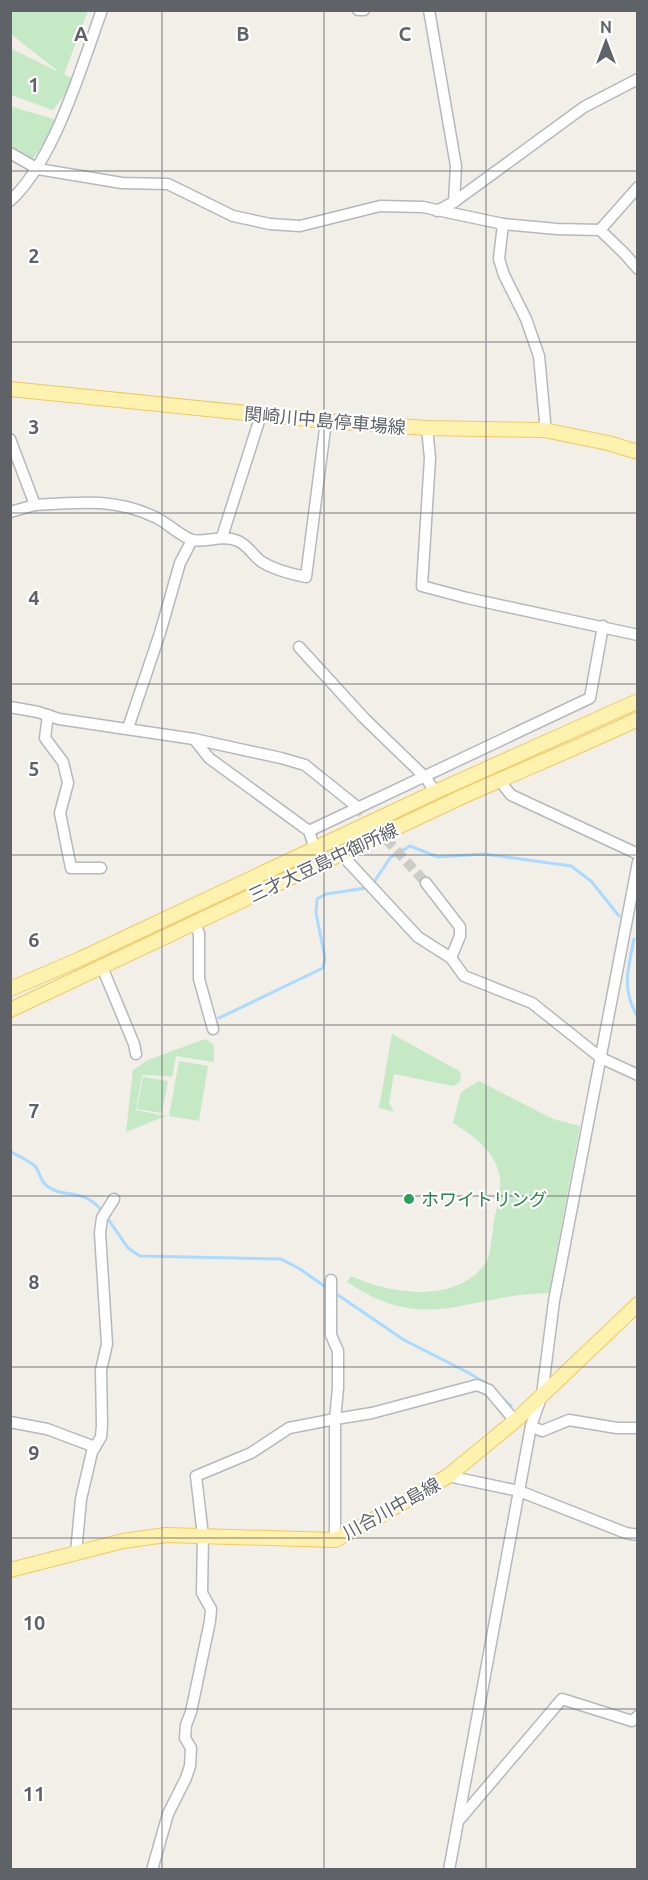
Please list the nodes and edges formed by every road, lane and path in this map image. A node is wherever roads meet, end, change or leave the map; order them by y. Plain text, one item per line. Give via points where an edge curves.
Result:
1 (102, 10) edge
2 (358, 10) edge
3 (364, 10) edge
4 (429, 10) edge
5 (638, 79) edge
6 (10, 153) edge
7 (38, 168) junction
8 (638, 188) edge
9 (10, 201) edge
10 (454, 202) junction
11 (437, 211) junction
12 (504, 224) junction
13 (600, 230) junction
14 (638, 269) edge
15 (10, 389) edge
16 (261, 416) junction
17 (326, 421) junction
18 (428, 428) junction
19 (544, 430) junction
20 (10, 439) edge
21 (638, 452) edge
22 (35, 505) junction
23 (10, 512) edge
24 (222, 537) junction
25 (192, 540) junction
26 (603, 626) junction
27 (638, 635) edge
28 (299, 647) dead end
29 (638, 701) edge
30 (10, 707) edge
31 (48, 715) junction
32 (638, 719) edge
33 (128, 728) junction
34 (194, 738) junction
35 (426, 777) junction
36 (499, 780) junction
37 (435, 792) junction
38 (356, 806) tunnel mouth
39 (309, 831) junction
40 (315, 849) junction
41 (341, 854) junction
42 (638, 854) edge
43 (638, 862) edge
44 (101, 868) dead end
45 (426, 883) tunnel mouth
46 (194, 924) junction
47 (451, 958) junction
48 (102, 967) junction
49 (10, 989) edge
50 (10, 1010) edge
51 (213, 1029) dead end
52 (136, 1054) dead end
53 (601, 1058) junction
54 (638, 1075) edge
55 (114, 1199) dead end
56 (331, 1286) dead end
57 (638, 1304) edge
58 (542, 1395) junction
59 (335, 1419) junction
60 (515, 1421) junction
61 (10, 1422) edge
62 (531, 1426) junction
63 (638, 1428) edge
64 (95, 1447) junction
65 (448, 1476) junction
66 (519, 1491) junction
67 (638, 1535) edge
68 (202, 1536) junction
69 (335, 1540) junction
70 (76, 1553) junction
71 (10, 1570) edge
72 (638, 1716) edge
73 (460, 1819) junction
74 (152, 1869) edge
75 (449, 1869) edge

1 - 7 street via 69,100
2 - 3 street
4 - 10 street via 456,166
5 - 10 street via 584,107
6 - 7 street
7 - 9 street
7 - 11 street via 122,183 168,184 233,216 270,224 300,226 380,206
8 - 13 street
10 - 11 street
11 - 12 street
12 - 13 street
12 - 19 street via 499,259 539,356
13 - 14 street
15 - 16 main road, 関崎川中島停車場線
16 - 17 main road, 関崎川中島停車場線
16 - 24 street
17 - 18 main road, 関崎川中島停車場線
17 - 24 street via 306,577 259,561 238,542
18 - 19 main road, 関崎川中島停車場線
18 - 26 street via 430,458 422,585
19 - 21 main road, 関崎川中島停車場線
20 - 22 street
22 - 23 street
22 - 25 street via 118,504 158,518
24 - 25 street
25 - 33 street via 180,564
26 - 27 street
26 - 35 street via 590,698
28 - 35 street via 364,718
29 - 37 main road, 三才大豆島中御所線
30 - 31 street
31 - 33 street
31 - 44 street via 45,738 63,762 68,783 60,813 71,868
32 - 36 main road, 三才大豆島中御所線
33 - 34 street
34 - 38 street via 304,765
34 - 39 street via 209,758
35 - 37 street
35 - 39 street
36 - 41 main road, 三才大豆島中御所線
36 - 42 street via 511,795
37 - 40 main road, 三才大豆島中御所線
39 - 40 street
40 - 49 main road, 三才大豆島中御所線
41 - 46 main road, 三才大豆島中御所線
41 - 47 street via 418,937
43 - 53 street
45 - 47 street via 460,927
46 - 48 main road, 三才大豆島中御所線
46 - 51 street via 199,933 199,979
47 - 53 street via 464,976 532,1003
48 - 50 main road, 三才大豆島中御所線
48 - 52 street
53 - 54 street
53 - 58 street via 554,1301
55 - 64 street via 100,1233 107,1344 101,1370 101,1437
56 - 59 street via 331,1335 338,1351
57 - 58 main road, 川合川中島線
58 - 60 main road, 川合川中島線
58 - 62 street
59 - 60 street via 477,1384 489,1390
59 - 68 street via 289,1428 250,1453 196,1476
59 - 69 street
60 - 65 main road, 川合川中島線
61 - 64 street via 47,1429
62 - 63 street via 542,1431 569,1420
62 - 66 street
64 - 70 street via 81,1498
65 - 66 street
65 - 69 main road, 川合川中島線
66 - 67 street
66 - 73 street
68 - 69 main road, 川合川中島線
68 - 70 main road, 川合川中島線 via 166,1535
68 - 74 street via 202,1593 211,1609 186,1725 190,1766 168,1814
70 - 71 main road, 川合川中島線
72 - 73 street via 632,1721 562,1699
73 - 75 street

